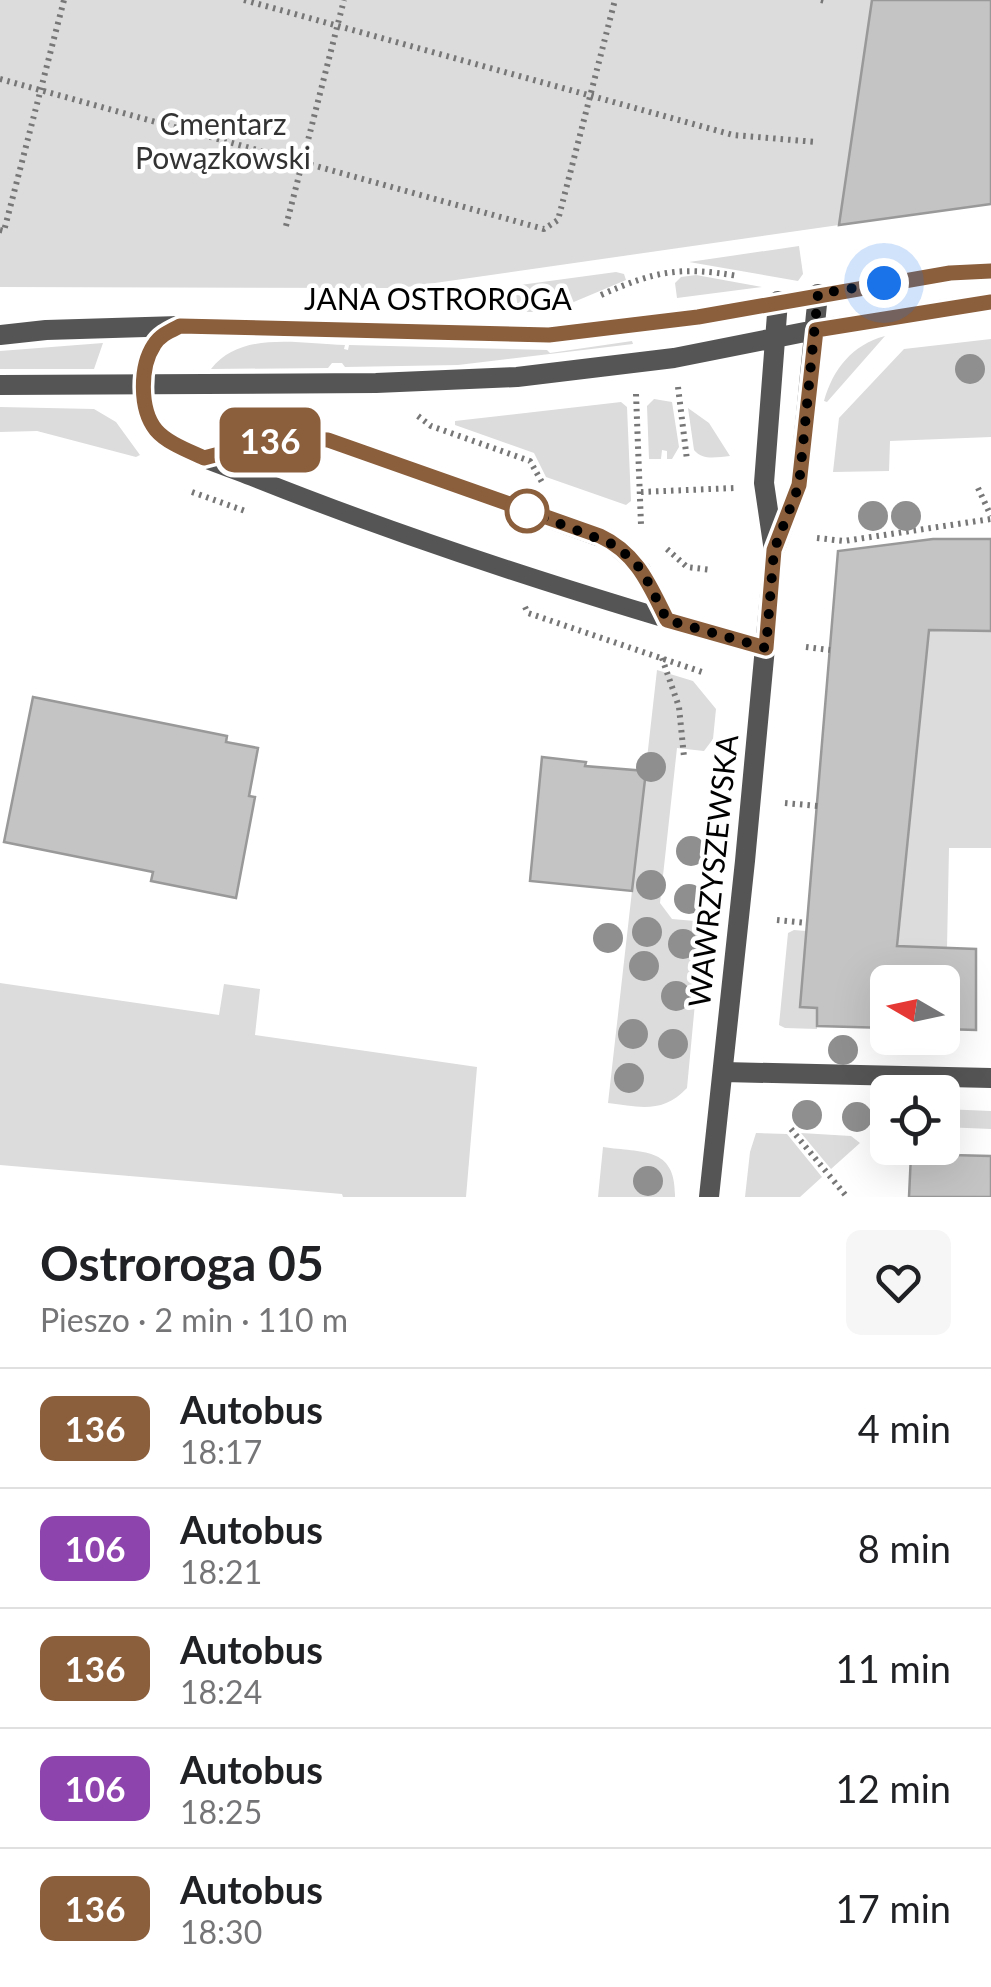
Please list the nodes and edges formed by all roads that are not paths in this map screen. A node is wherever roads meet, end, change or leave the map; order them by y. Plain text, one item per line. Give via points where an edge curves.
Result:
1 (991, 271) edge
2 (818, 294) junction
3 (778, 301) junction
4 (991, 302) edge
5 (180, 326) junction
6 (816, 330) junction
7 (0, 335) edge
8 (775, 337) junction
9 (0, 384) edge
10 (144, 386) junction
11 (204, 458) junction
12 (774, 550) junction
13 (667, 620) junction
14 (766, 648) junction
15 (724, 1072) junction
16 (991, 1078) edge
17 (709, 1197) edge

1 - 2 street, JANA OSTROROGA
2 - 3 street, JANA OSTROROGA
2 - 6 street, WAWRZYSZEWSKA
3 - 5 street, JANA OSTROROGA via 549,335
3 - 8 street, WAWRZYSZEWSKA
4 - 6 street
5 - 7 street, JANA OSTROROGA
5 - 10 lane via 153,346
6 - 8 street
6 - 12 street, WAWRZYSZEWSKA via 799,485
8 - 10 street via 674,358 517,377
8 - 12 street, WAWRZYSZEWSKA via 764,484
9 - 10 street
10 - 11 lane via 156,431
11 - 13 lane
11 - 13 lane via 290,437 328,440 609,540 642,570
12 - 14 street, WAWRZYSZEWSKA
13 - 14 lane
14 - 15 street, WAWRZYSZEWSKA
15 - 16 street
15 - 17 street, WAWRZYSZEWSKA

